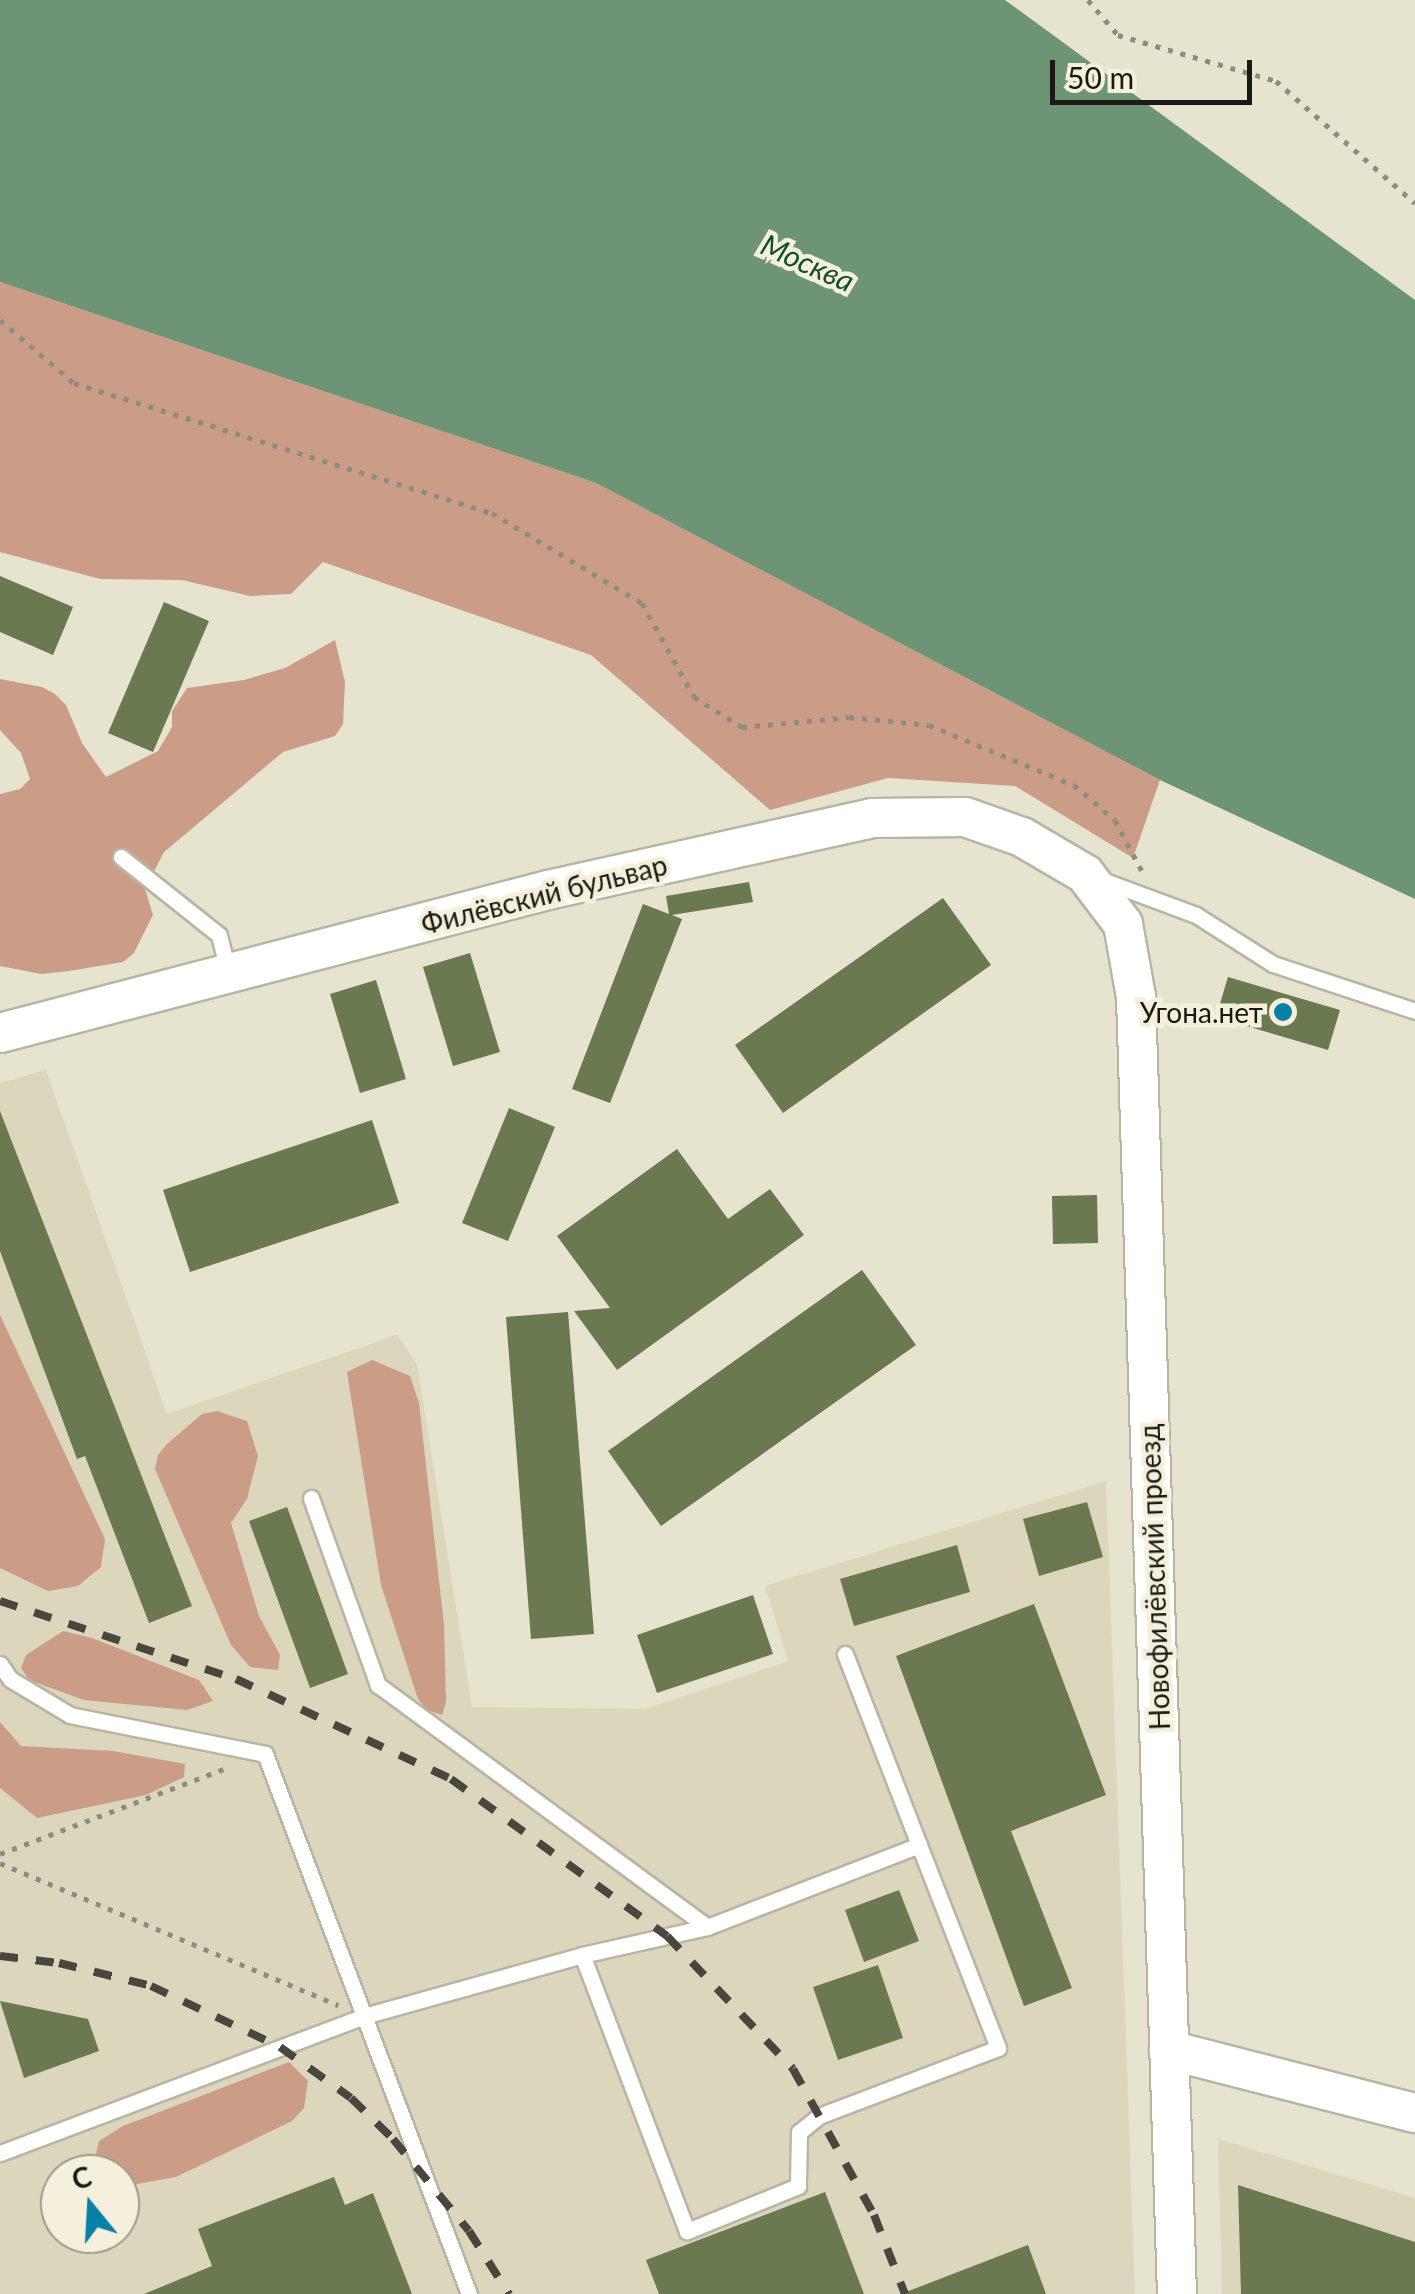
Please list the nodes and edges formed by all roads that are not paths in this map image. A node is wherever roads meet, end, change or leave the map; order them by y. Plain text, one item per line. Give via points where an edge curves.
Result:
1 (121, 857) dead end
2 (1084, 874) junction
3 (230, 976) junction
4 (1415, 1011) edge
5 (0, 1033) edge
6 (311, 1498) dead end
7 (845, 1654) dead end
8 (0, 1664) edge
9 (919, 1845) junction
10 (707, 1926) junction
11 (582, 1955) junction
12 (364, 2016) junction
13 (1170, 2050) junction
14 (1415, 2113) edge
15 (0, 2153) edge
16 (469, 2294) edge
17 (1177, 2294) edge

1 - 3 lane via 218,935
2 - 3 street, Филёвский бульвар via 1022,837 964,817 872,818 548,890
2 - 4 lane via 1196,914 1273,964
2 - 13 street, Новофилёвский проезд via 1123,924 1136,997
3 - 5 street, Филёвский бульвар
6 - 10 lane via 378,1685
7 - 9 lane
8 - 12 lane via 10,1680 70,1715 266,1754
9 - 10 lane
9 - 11 lane via 998,2048 819,2116 799,2132 798,2186 688,2231
10 - 11 lane
11 - 12 lane
12 - 15 lane
12 - 16 lane
13 - 14 street
13 - 17 street, Новофилёвский проезд

